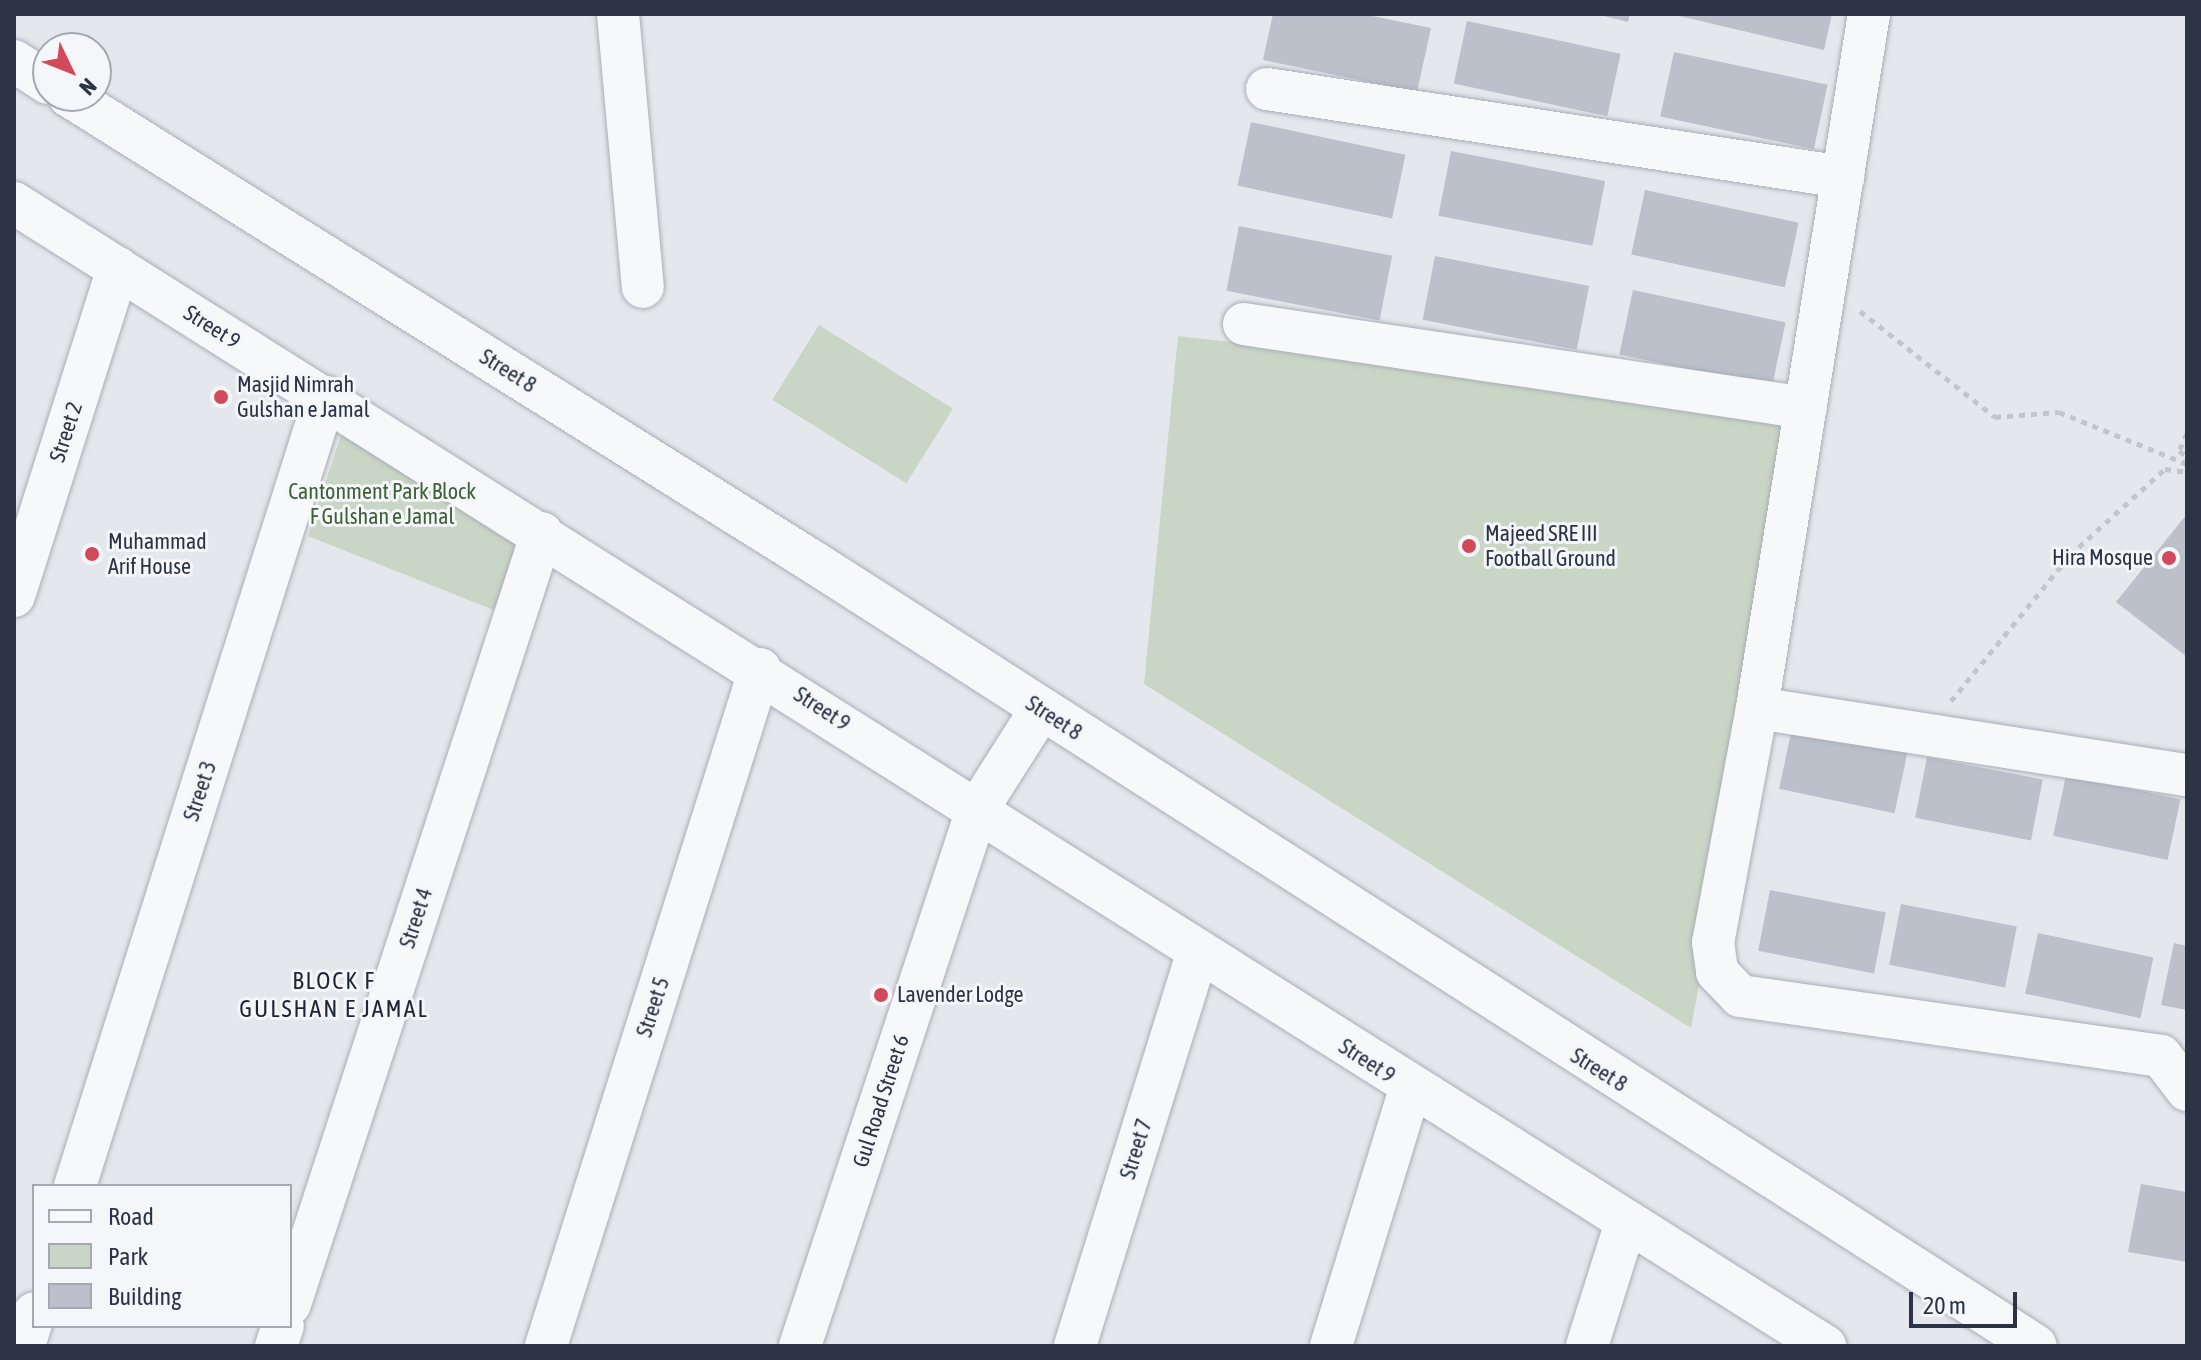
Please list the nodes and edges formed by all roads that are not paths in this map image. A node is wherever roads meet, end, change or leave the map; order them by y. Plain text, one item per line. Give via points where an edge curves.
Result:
1 (618, 14) edge
2 (1869, 14) edge
3 (14, 61) edge
4 (32, 73) edge
5 (1267, 89) dead end
6 (94, 112) edge
7 (1843, 177) junction
8 (14, 203) edge
9 (118, 268) junction
10 (643, 287) dead end
11 (1244, 324) dead end
12 (325, 397) junction
13 (1806, 408) junction
14 (542, 533) junction
15 (14, 596) edge
16 (760, 669) junction
17 (1757, 708) junction
18 (1041, 709) junction
19 (2187, 775) edge
20 (977, 810) junction
21 (1198, 952) junction
22 (1410, 1089) junction
23 (2187, 1090) edge
24 (76, 1184) edge
25 (1626, 1222) junction
26 (292, 1298) edge
27 (32, 1320) edge
28 (24, 1346) edge
29 (546, 1346) edge
30 (800, 1346) edge
31 (1075, 1346) edge
32 (1331, 1346) edge
33 (1587, 1346) edge
34 (1825, 1346) edge
35 (2036, 1346) edge

1 - 10 street
2 - 7 street
3 - 4 street
5 - 7 street
6 - 18 street, Street 8
7 - 13 street
8 - 9 street, Street 9
9 - 12 street, Street 9
9 - 15 street, Street 2
11 - 13 street
12 - 14 street, Street 9
12 - 24 street, Street 3
13 - 17 street
14 - 16 street, Street 9
14 - 26 street, Street 4
16 - 20 street, Street 9
16 - 29 street, Street 5
17 - 19 street
17 - 23 street via 1713,942 1717,972 1740,996 2161,1056
18 - 20 street, Gul Road Street 6
18 - 35 street, Street 8
20 - 21 street, Street 9
20 - 30 street, Gul Road Street 6
21 - 22 street, Street 9
21 - 31 street, Street 7
22 - 25 street, Street 9
22 - 32 street
25 - 33 street
25 - 34 street, Street 9
27 - 28 street

